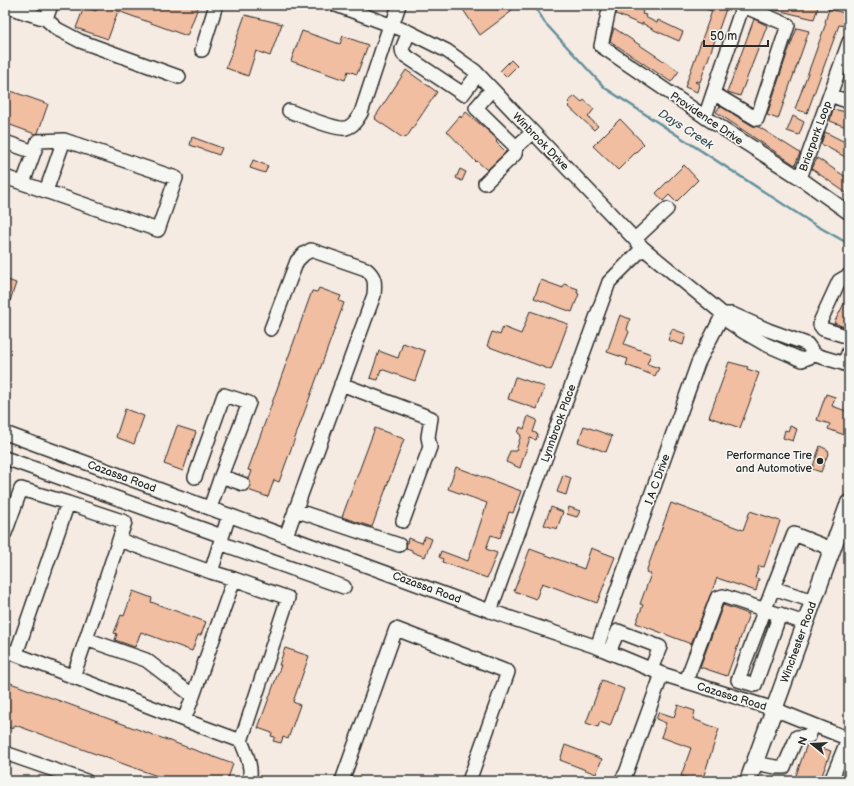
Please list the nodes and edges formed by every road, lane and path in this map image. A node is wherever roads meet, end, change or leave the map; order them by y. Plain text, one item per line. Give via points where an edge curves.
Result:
1 (51, 5) edge
2 (216, 5) edge
3 (336, 5) edge
4 (399, 5) edge
5 (610, 5) edge
6 (5, 6) edge
7 (743, 6) edge
8 (46, 19) junction
9 (391, 25) junction
10 (409, 32) junction
11 (849, 42) edge
12 (202, 50) dead end
13 (478, 74) junction
14 (179, 77) dead end
15 (492, 89) junction
16 (714, 93) junction
17 (830, 95) junction
18 (849, 102) edge
19 (289, 111) dead end
20 (705, 117) junction
21 (533, 132) junction
22 (64, 140) junction
23 (5, 142) edge
24 (516, 147) junction
25 (34, 152) junction
26 (5, 177) edge
27 (800, 178) junction
28 (23, 183) junction
29 (485, 183) dead end
30 (46, 191) junction
31 (667, 209) dead end
32 (849, 213) edge
33 (639, 244) junction
34 (849, 277) edge
35 (723, 314) junction
36 (270, 329) dead end
37 (849, 337) edge
38 (849, 351) edge
39 (846, 365) edge
40 (341, 384) junction
41 (5, 433) edge
42 (5, 458) edge
43 (221, 476) junction
44 (195, 477) dead end
45 (243, 484) dead end
46 (68, 502) junction
47 (849, 503) edge
48 (210, 508) junction
49 (295, 510) junction
50 (229, 515) junction
51 (403, 521) dead end
52 (5, 533) edge
53 (286, 536) junction
54 (221, 539) junction
55 (119, 540) junction
56 (399, 544) dead end
57 (832, 549) junction
58 (211, 572) junction
59 (234, 579) junction
60 (344, 586) dead end
61 (773, 588) junction
62 (814, 601) junction
63 (765, 610) junction
64 (490, 611) junction
65 (780, 614) junction
66 (805, 623) junction
67 (86, 639) junction
68 (597, 647) junction
69 (10, 652) edge
70 (609, 652) junction
71 (657, 672) junction
72 (73, 676) junction
73 (686, 681) junction
74 (193, 696) junction
75 (774, 709) junction
76 (184, 720) junction
77 (813, 725) junction
78 (848, 739) edge
79 (240, 741) junction
80 (5, 753) edge
81 (754, 763) junction
82 (86, 781) edge
83 (249, 781) edge
84 (342, 781) edge
85 (469, 781) edge
86 (620, 781) edge
87 (748, 781) edge
88 (832, 781) edge

1 - 8 street
2 - 12 street
3 - 9 street, Winbrook Drive
4 - 9 street
5 - 20 street, Providence Drive via 601,46
6 - 8 street
7 - 16 street
7 - 16 street via 788,24 757,119
8 - 14 street via 57,29 80,41
9 - 10 street, Winbrook Drive
9 - 19 street via 361,113 354,124 345,128 335,127
10 - 13 street, Winbrook Drive via 447,51
10 - 13 street via 402,54 463,94
11 - 17 street, Briarpark Loop
13 - 15 street, Winbrook Drive
15 - 21 street, Winbrook Drive
15 - 24 street via 476,108
16 - 20 street
17 - 18 street, Briarpark Loop
17 - 27 street, Briarpark Loop
20 - 27 street, Providence Drive
21 - 24 street
21 - 33 street, Winbrook Drive
22 - 25 street via 38,141
22 - 30 street
22 - 30 street via 176,178 158,230
23 - 25 street
24 - 29 street via 515,154
25 - 28 street
26 - 28 street
27 - 32 street, Providence Drive
28 - 30 street
31 - 33 street, Lynnbrook Place
33 - 35 street, Winbrook Drive
33 - 64 street, Lynnbrook Place via 608,282
34 - 37 street via 839,281 820,325 823,329
35 - 39 street, Winbrook Drive via 729,322 744,332 802,360 815,355
35 - 68 street, I A C Drive via 698,363
36 - 40 street via 297,261 304,254 311,250 366,269 376,282 374,295
38 - 39 street
40 - 49 street
40 - 51 street via 431,418 428,437 430,447
41 - 48 street, Cazassa Road
42 - 54 street
43 - 44 street via 249,403 224,395
43 - 45 street
43 - 48 street
46 - 52 street via 20,489
46 - 55 street via 125,522
46 - 69 street
47 - 57 main road, Winchester Road
48 - 50 street, Cazassa Road
49 - 53 street
49 - 56 street
50 - 53 street, Cazassa Road
50 - 54 street
53 - 64 street, Cazassa Road
54 - 58 street
54 - 60 street
55 - 58 street
55 - 67 street
57 - 61 street via 794,534
57 - 62 main road, Winchester Road
58 - 59 street
59 - 74 street
59 - 79 street via 288,598
61 - 62 street
61 - 63 street
62 - 66 main road, Winchester Road
63 - 65 street
63 - 65 street via 738,680 755,685
63 - 73 street via 723,596 717,598
64 - 68 street, Cazassa Road
65 - 66 street
66 - 75 main road, Winchester Road
67 - 72 street
67 - 74 street via 146,660
68 - 70 street, Cazassa Road
69 - 72 street
70 - 71 street, Cazassa Road
70 - 71 street via 618,631 660,647
71 - 73 street, Cazassa Road
71 - 86 street via 626,773
72 - 76 street
73 - 75 street, Cazassa Road
74 - 76 street
75 - 77 street, Cazassa Road
75 - 81 main road, Winchester Road
76 - 79 street
77 - 78 street, Cazassa Road
77 - 81 street via 809,736 797,737 784,767
78 - 88 street
79 - 83 street via 248,759
80 - 82 street
81 - 87 main road, Winchester Road
84 - 85 street via 396,630 508,672

